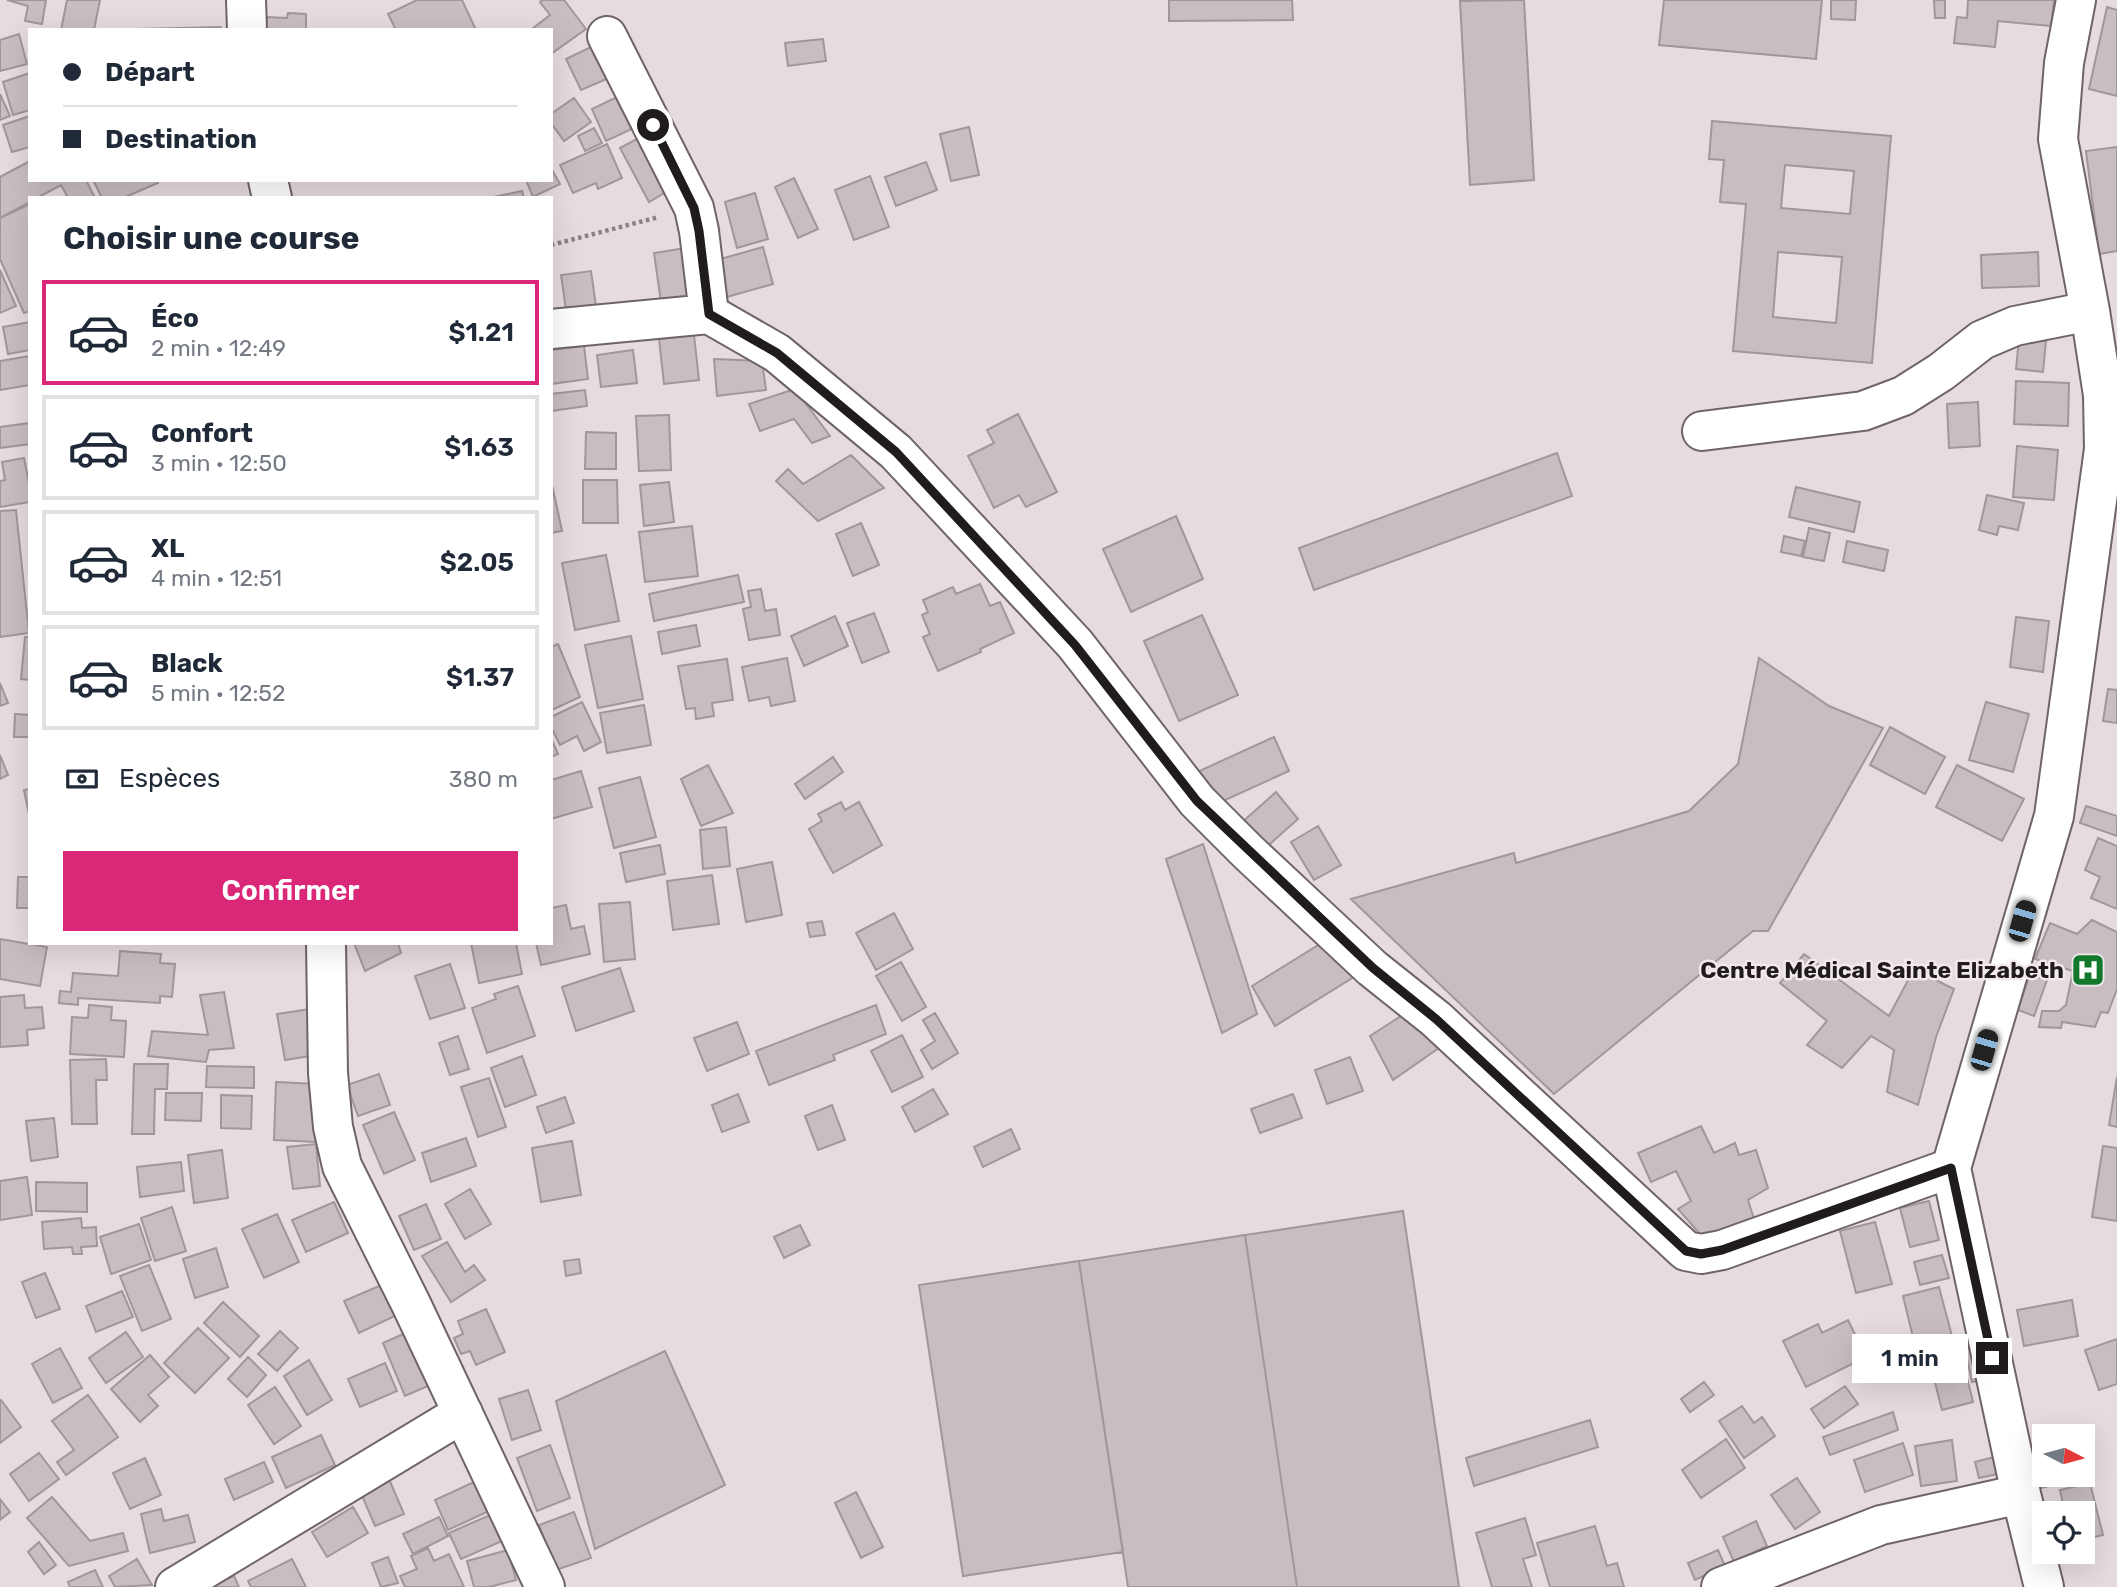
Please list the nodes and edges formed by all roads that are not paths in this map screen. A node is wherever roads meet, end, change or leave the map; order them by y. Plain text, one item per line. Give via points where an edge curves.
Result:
1 (246, 0) edge
2 (2076, 0) edge
3 (247, 28) edge
4 (607, 36) dead end
5 (2090, 311) junction
6 (709, 314) junction
7 (553, 329) edge
8 (1702, 431) dead end
9 (326, 945) edge
10 (1951, 1168) junction
11 (463, 1413) junction
12 (2021, 1494) junction
13 (175, 1587) edge
14 (545, 1587) edge
15 (1721, 1587) edge
16 (2044, 1587) edge

1 - 3 street
2 - 5 street via 2064,63 2058,139
4 - 6 street via 694,208
5 - 8 street via 2015,326 1982,340 1903,396 1863,411
5 - 10 street via 2103,396 2104,449 2054,816
6 - 7 street
6 - 10 street via 777,353 896,452 1075,645 1197,801 1373,968 1436,1019 1686,1251 1722,1250
9 - 11 street via 328,1073 342,1166
10 - 12 street
11 - 13 street
11 - 14 street
12 - 15 street via 1881,1525
12 - 16 street

